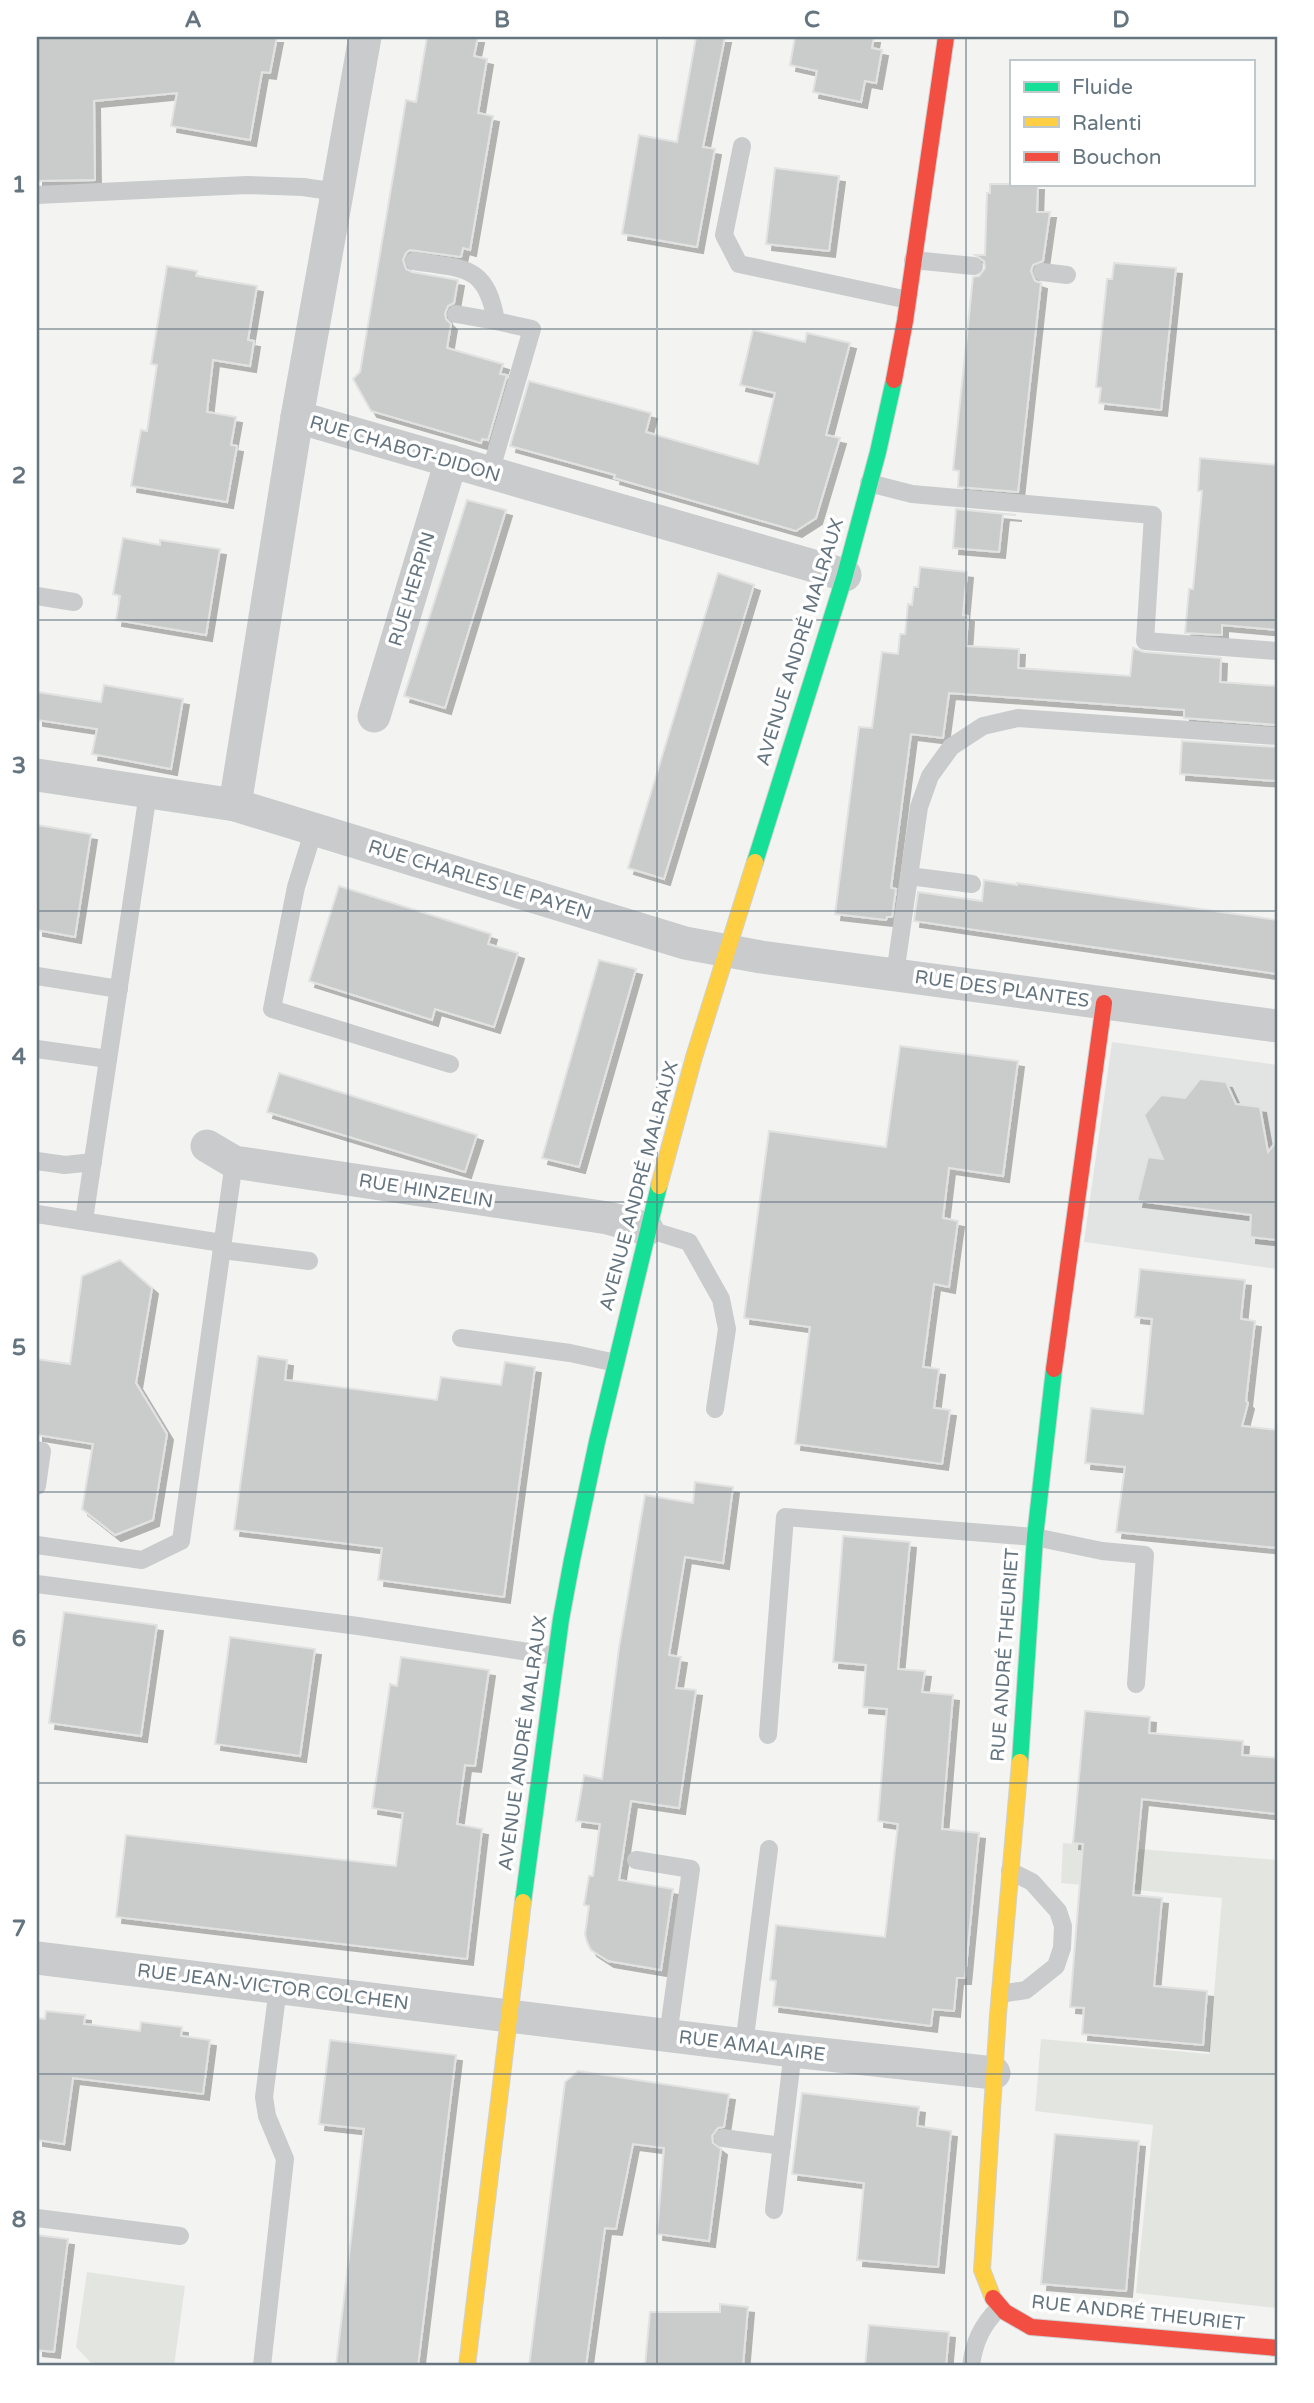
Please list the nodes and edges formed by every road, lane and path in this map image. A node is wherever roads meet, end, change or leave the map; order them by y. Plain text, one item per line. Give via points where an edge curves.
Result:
1 (365, 37) edge
2 (946, 37) edge
3 (742, 146) dead end
4 (337, 192) junction
5 (37, 195) edge
6 (914, 260) junction
7 (414, 261) dead end
8 (974, 266) dead end
9 (1042, 272) dead end
10 (1067, 275) dead end
11 (908, 300) junction
12 (456, 314) dead end
13 (496, 321) junction
14 (297, 417) junction
15 (451, 461) junction
16 (490, 473) junction
17 (869, 483) junction
18 (845, 575) junction
19 (37, 596) edge
20 (74, 602) dead end
21 (1277, 651) edge
22 (374, 716) dead end
23 (1277, 736) edge
24 (37, 775) edge
25 (148, 793) junction
26 (235, 805) junction
27 (314, 829) junction
28 (909, 876) junction
29 (972, 884) dead end
30 (727, 951) junction
31 (895, 974) junction
32 (37, 976) edge
33 (119, 989) junction
34 (1104, 1003) junction
35 (1277, 1027) edge
36 (37, 1049) edge
37 (108, 1059) junction
38 (450, 1064) dead end
39 (221, 1154) joint
40 (37, 1161) edge
41 (93, 1161) junction
42 (37, 1214) edge
43 (84, 1220) junction
44 (647, 1229) junction
45 (222, 1246) junction
46 (309, 1261) dead end
47 (461, 1338) dead end
48 (616, 1363) junction
49 (715, 1409) dead end
50 (37, 1450) edge
51 (37, 1486) edge
52 (1035, 1537) junction
53 (37, 1545) edge
54 (37, 1584) edge
55 (555, 1656) junction
56 (1136, 1684) dead end
57 (768, 1735) dead end
58 (769, 1849) dead end
59 (636, 1860) dead end
60 (1010, 1871) junction
61 (37, 1958) edge
62 (278, 1988) junction
63 (1000, 1993) junction
64 (510, 2017) junction
65 (668, 2036) junction
66 (744, 2045) junction
67 (793, 2051) junction
68 (994, 2073) junction
69 (723, 2138) dead end
70 (782, 2146) junction
71 (774, 2210) dead end
72 (37, 2218) edge
73 (180, 2236) dead end
74 (999, 2308) junction
75 (1277, 2348) edge
76 (262, 2366) edge
77 (467, 2366) edge
78 (971, 2366) edge

1 - 4 street, RUE CHABOT-DIDON
2 - 6 main road, AVENUE ANDRÉ MALRAUX
3 - 11 lane via 724,235 739,264
4 - 5 lane via 247,185
4 - 14 street, RUE CHABOT-DIDON
6 - 8 lane
6 - 11 main road, AVENUE ANDRÉ MALRAUX
7 - 13 lane via 477,275 492,296
9 - 10 lane
11 - 17 main road, AVENUE ANDRÉ MALRAUX
12 - 13 lane
13 - 16 lane via 531,329
14 - 15 street, RUE CHABOT-DIDON
14 - 26 street
15 - 16 street, RUE CHABOT-DIDON
15 - 22 street, RUE HERPIN
16 - 18 street, RUE CHABOT-DIDON
17 - 18 main road, AVENUE ANDRÉ MALRAUX
17 - 21 lane via 912,494 1153,515 1145,641
18 - 30 main road, AVENUE ANDRÉ MALRAUX
19 - 20 lane
23 - 28 lane via 1018,718 983,726 951,747 930,776 919,807
24 - 25 street, RUE CHARLES LE PAYEN
25 - 26 street, RUE CHARLES LE PAYEN
25 - 33 lane
26 - 27 street, RUE CHARLES LE PAYEN
27 - 30 street, RUE CHARLES LE PAYEN via 664,937
27 - 38 lane via 296,887 272,1009
28 - 29 lane
28 - 31 lane
30 - 31 street, RUE DES PLANTES
30 - 44 main road, AVENUE ANDRÉ MALRAUX
31 - 34 street, RUE DES PLANTES
32 - 33 lane
33 - 37 lane
34 - 35 street, RUE DES PLANTES
34 - 52 main road, RUE ANDRÉ THEURIET
36 - 37 lane
37 - 41 lane
39 - 44 street, RUE HINZELIN
39 - 45 lane
40 - 41 lane via 65,1165
41 - 43 lane
42 - 43 lane
43 - 45 lane
44 - 48 main road, AVENUE ANDRÉ MALRAUX
44 - 49 lane via 689,1242 721,1299 727,1329
45 - 46 lane
45 - 53 lane via 180,1541 142,1560
47 - 48 lane
48 - 55 main road, AVENUE ANDRÉ MALRAUX
50 - 51 lane via 42,1451
52 - 56 lane via 1145,1556
52 - 57 lane via 785,1517
52 - 60 main road, RUE ANDRÉ THEURIET
54 - 55 lane
55 - 64 main road, AVENUE ANDRÉ MALRAUX
58 - 66 lane
59 - 65 lane via 691,1869
60 - 63 main road, RUE ANDRÉ THEURIET
60 - 63 lane via 1032,1882 1058,1912 1062,1948 1056,1966 1026,1990
61 - 62 street, RUE JEAN-VICTOR COLCHEN
62 - 64 street, RUE JEAN-VICTOR COLCHEN
62 - 76 lane via 264,2097 285,2167
63 - 68 main road, RUE ANDRÉ THEURIET
64 - 65 street, RUE AMALAIRE
64 - 77 main road, AVENUE ANDRÉ MALRAUX
65 - 66 street, RUE AMALAIRE
66 - 67 street, RUE AMALAIRE
67 - 68 street, RUE AMALAIRE
67 - 70 lane
68 - 74 main road, RUE ANDRÉ THEURIET via 982,2270
69 - 70 lane
70 - 71 lane
72 - 73 lane
74 - 75 main road, RUE ANDRÉ THEURIET via 1031,2327
74 - 78 lane via 977,2338

